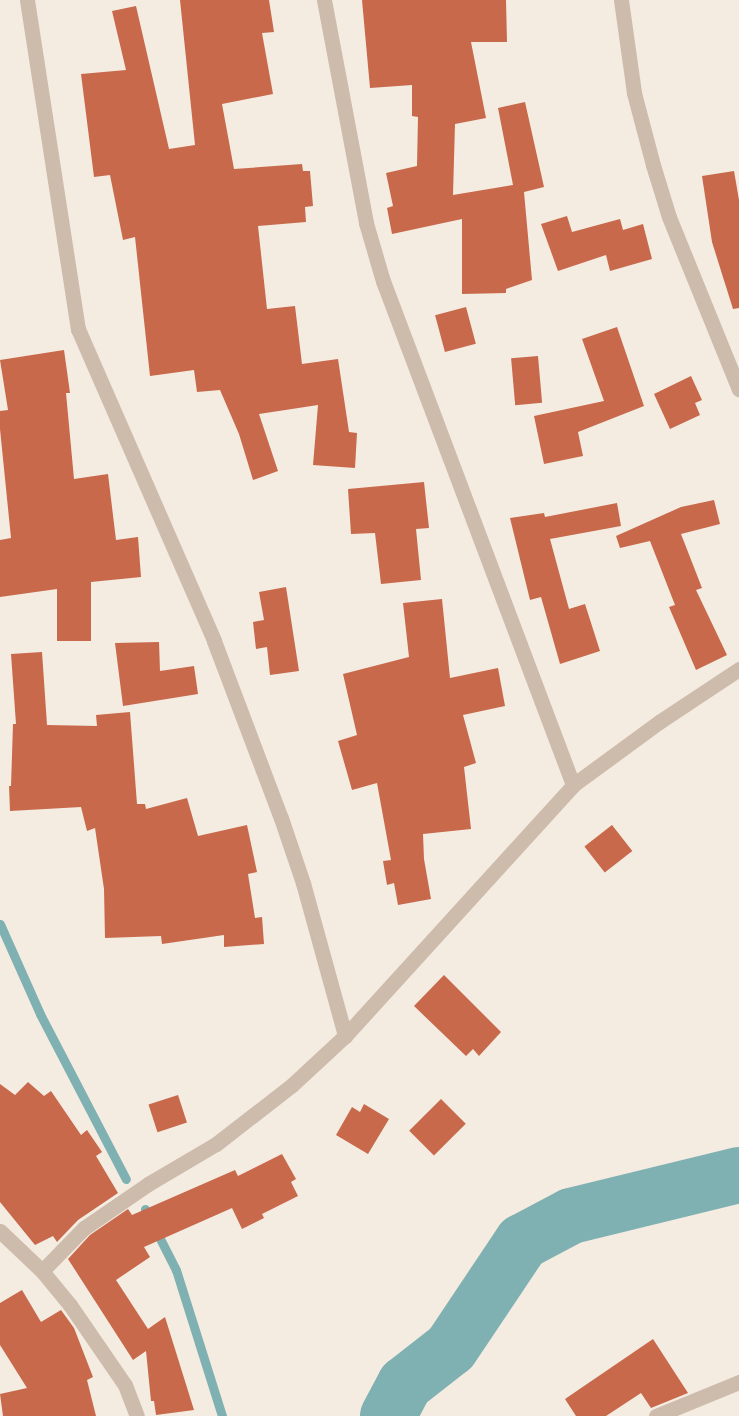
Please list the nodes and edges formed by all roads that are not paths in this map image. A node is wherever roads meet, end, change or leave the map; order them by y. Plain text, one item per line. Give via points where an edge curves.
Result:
1 (27, 0) edge
2 (324, 0) edge
3 (621, 0) edge
4 (739, 389) edge
5 (739, 669) edge
6 (573, 785) junction
7 (345, 1036) junction
8 (0, 1231) edge
9 (42, 1271) junction
10 (739, 1382) edge
11 (137, 1416) edge
12 (656, 1416) edge

1 - 7 street via 78,328 214,641 281,818
2 - 6 street via 366,223 382,281
3 - 4 street via 634,93 659,186
5 - 6 street
6 - 7 street
7 - 9 street via 292,1085 216,1144 84,1228
8 - 9 street
9 - 11 street via 125,1385
10 - 12 street

